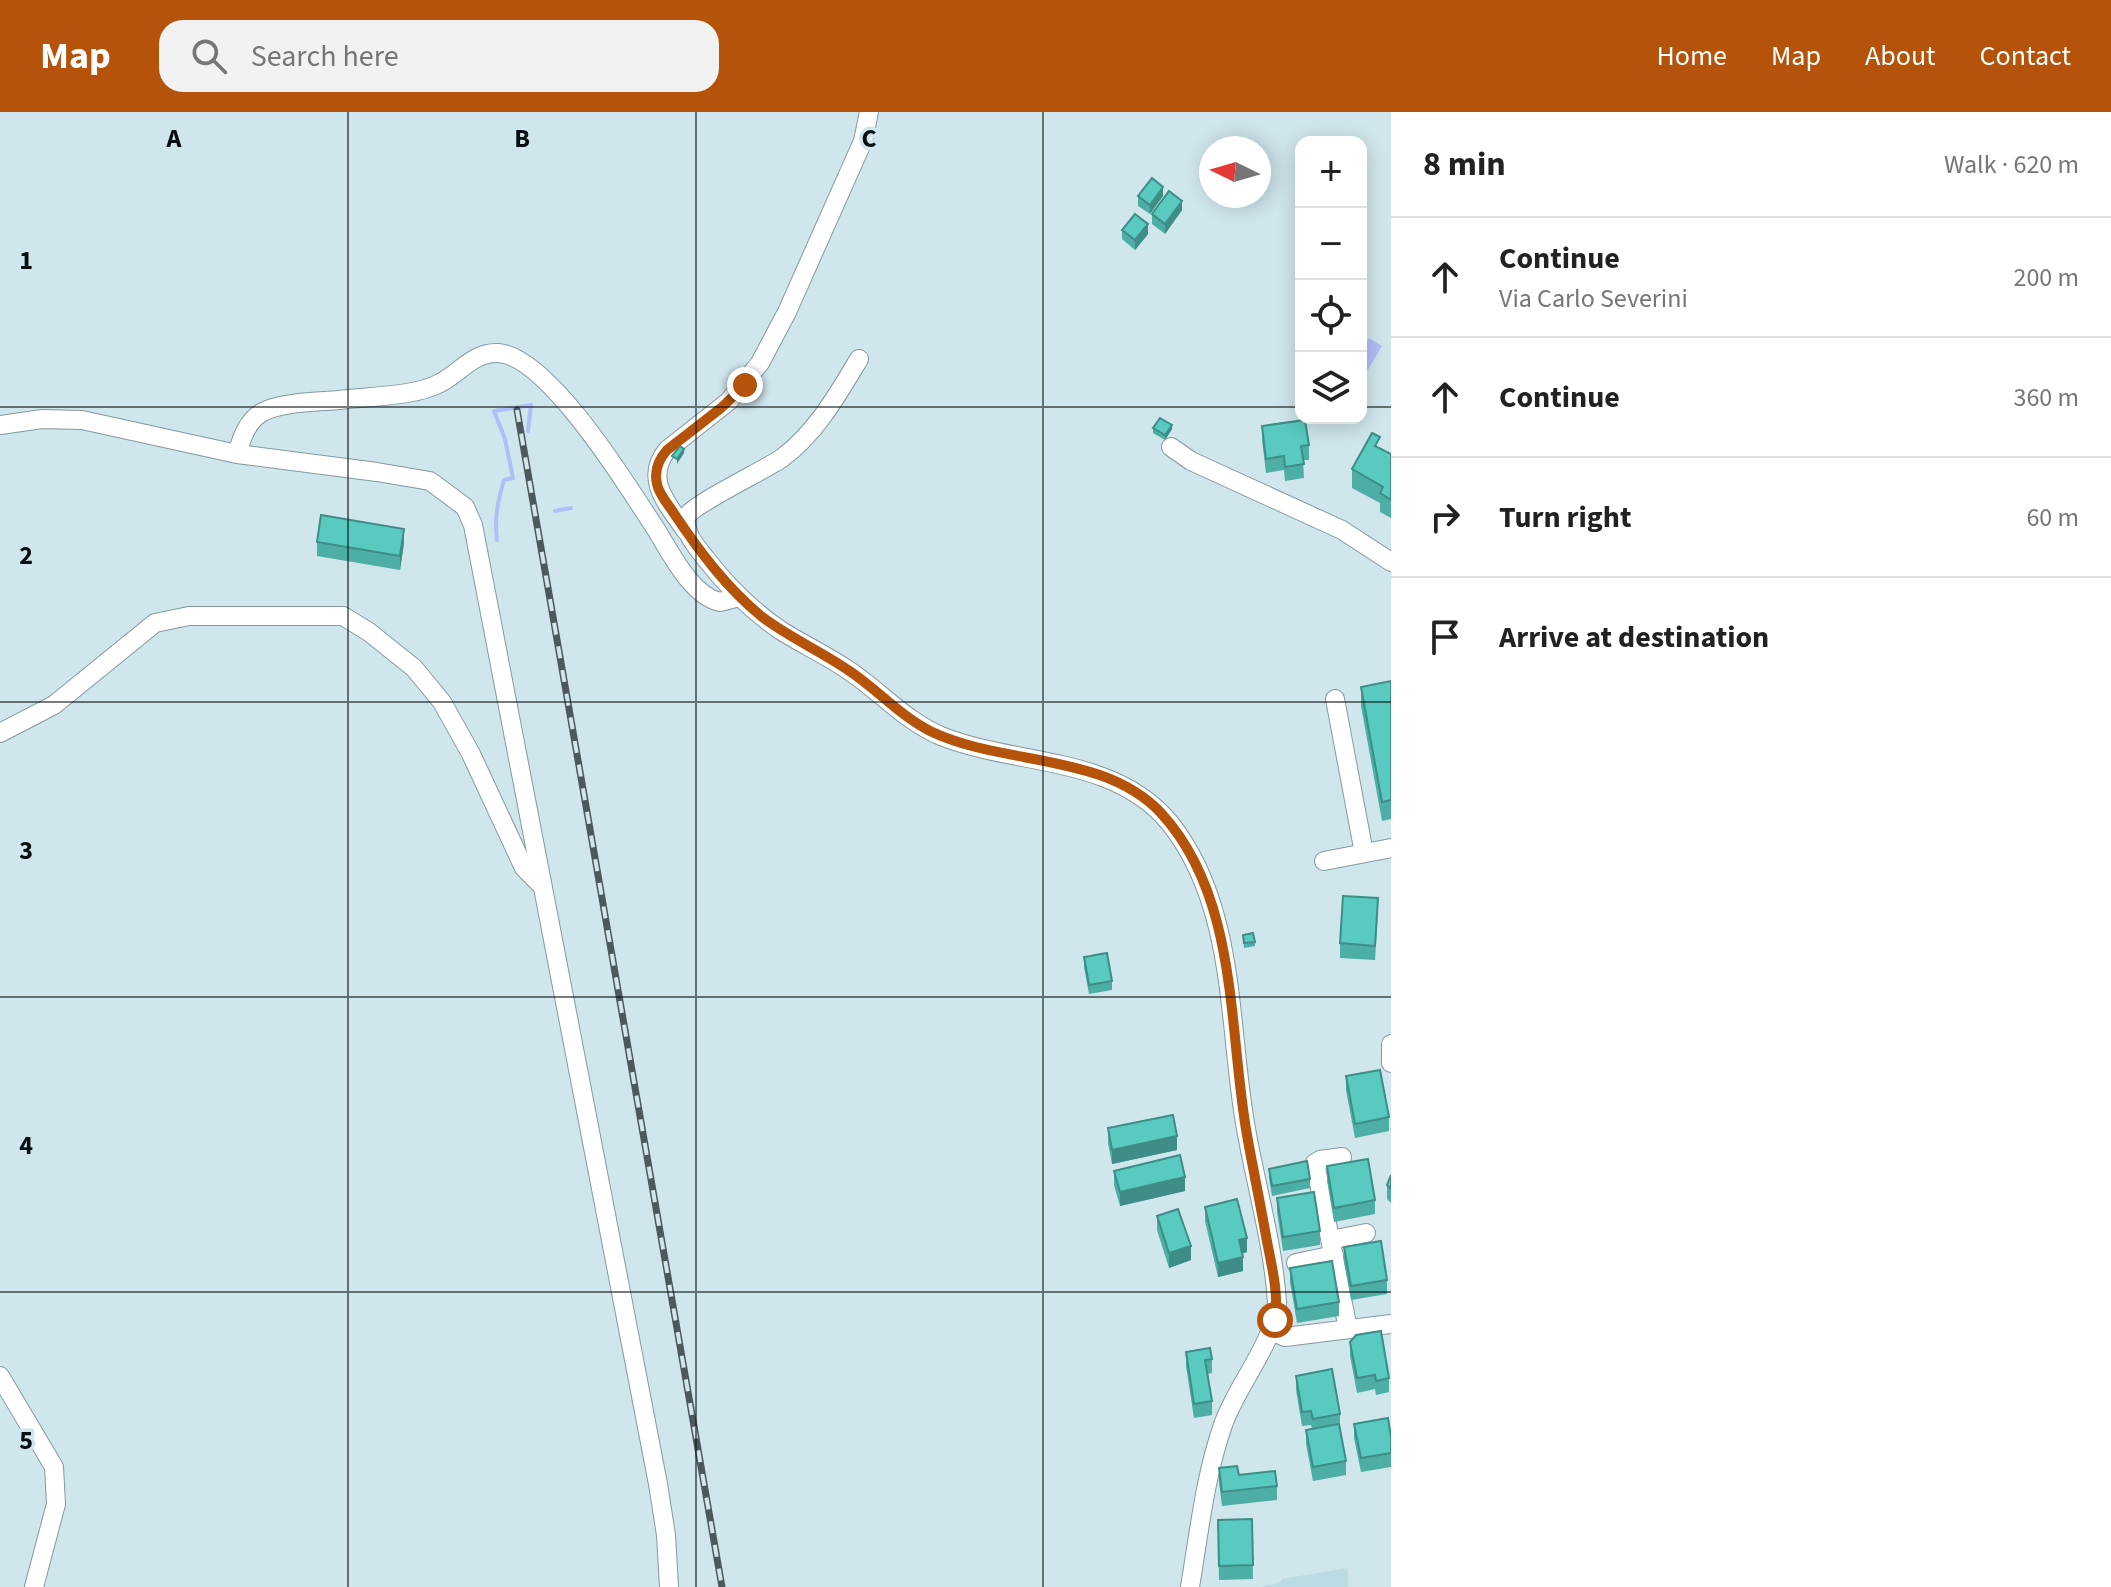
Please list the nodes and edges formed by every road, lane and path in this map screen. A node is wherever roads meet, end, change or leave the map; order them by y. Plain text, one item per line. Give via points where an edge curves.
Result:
1 (869, 112) edge
2 (859, 359) dead end
3 (0, 425) edge
4 (1171, 447) dead end
5 (237, 454) junction
6 (687, 533) junction
7 (1391, 562) edge
8 (739, 597) junction
9 (1335, 699) dead end
10 (0, 733) edge
11 (1391, 848) edge
12 (1364, 853) junction
13 (1324, 861) dead end
14 (541, 885) junction
15 (1391, 1044) edge
16 (1391, 1063) edge
17 (1342, 1157) dead end
18 (1366, 1233) dead end
19 (1332, 1248) junction
20 (1296, 1263) edge
21 (1391, 1324) edge
22 (1348, 1329) junction
23 (1271, 1331) junction
24 (0, 1376) edge
25 (34, 1587) edge
26 (669, 1587) edge
27 (1190, 1587) edge

1 - 6 street via 863,141 760,363 729,401 660,459 657,487
2 - 6 street via 799,443 765,469 690,510
3 - 5 street via 82,420
4 - 7 street via 1342,530
5 - 8 street via 261,413 407,392 439,384 484,354 501,353 538,374 566,402 700,591 720,602
5 - 14 street via 430,481 465,507 473,525
6 - 8 street
8 - 23 street via 931,731 1090,772 1141,795 1186,846 1214,916 1227,977 1245,1126 1274,1278 1277,1308
9 - 12 street
10 - 14 street via 54,705 155,623 189,616 343,616 414,668 442,702 524,868
11 - 12 street
12 - 13 street
14 - 26 street via 658,1484
15 - 16 street
17 - 19 street via 1315,1163
18 - 19 street
19 - 20 street
19 - 22 street
21 - 22 street
22 - 23 street via 1285,1337
23 - 27 street via 1220,1431
24 - 25 street via 54,1467 56,1504

